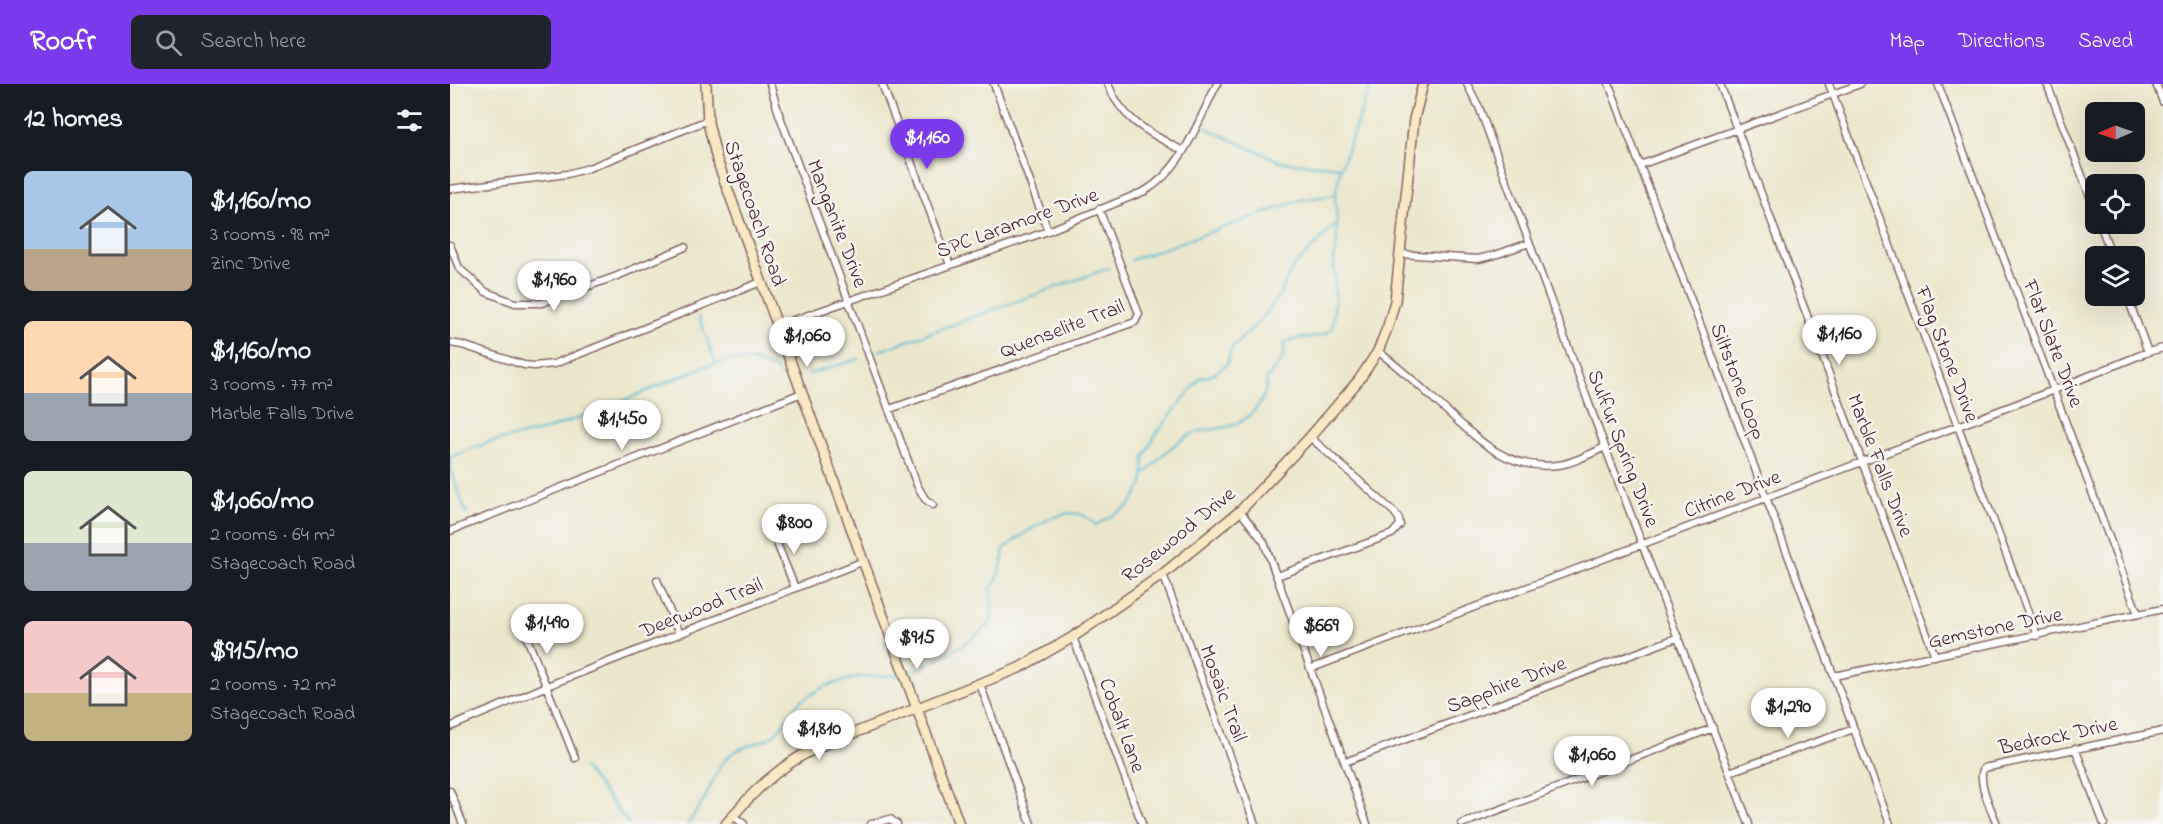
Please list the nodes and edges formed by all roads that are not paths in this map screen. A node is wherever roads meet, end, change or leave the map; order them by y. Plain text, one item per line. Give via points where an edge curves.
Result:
1 (706, 84) edge
2 (770, 84) edge
3 (882, 84) edge
4 (994, 84) edge
5 (1108, 84) edge
6 (1217, 84) edge
7 (1423, 84) edge
8 (1467, 84) edge
9 (1609, 84) edge
10 (1720, 84) edge
11 (1829, 84) edge
12 (1860, 84) edge
13 (1938, 84) edge
14 (2047, 84) edge
15 (2156, 84) edge
16 (1833, 94) junction
17 (2163, 102) edge
18 (708, 120) junction
19 (1736, 129) junction
20 (1183, 151) junction
21 (1640, 165) junction
22 (2085, 183) edge
23 (450, 189) edge
24 (1099, 209) junction
25 (1048, 231) junction
26 (1529, 243) junction
27 (450, 245) edge
28 (685, 247) dead end
29 (1400, 254) junction
30 (950, 265) junction
31 (761, 282) junction
32 (849, 300) junction
33 (2131, 306) edge
34 (777, 326) junction
35 (450, 343) edge
36 (2163, 348) edge
37 (1378, 351) junction
38 (2148, 352) junction
39 (2054, 390) junction
40 (802, 393) junction
41 (890, 409) junction
42 (1957, 425) junction
43 (1310, 437) junction
44 (1605, 447) junction
45 (1862, 461) junction
46 (1765, 498) junction
47 (933, 505) dead end
48 (1240, 511) junction
49 (450, 531) edge
50 (772, 531) dead end
51 (1643, 545) junction
52 (864, 561) junction
53 (1163, 574) junction
54 (1277, 576) junction
55 (657, 580) dead end
56 (795, 588) junction
57 (2163, 609) edge
58 (2138, 614) junction
59 (525, 633) dead end
60 (679, 634) junction
61 (2037, 636) junction
62 (1073, 637) junction
63 (1679, 637) junction
64 (1935, 656) junction
65 (1312, 668) junction
66 (1834, 676) junction
67 (980, 684) junction
68 (547, 686) junction
69 (917, 709) junction
70 (450, 727) edge
71 (1713, 728) junction
72 (1854, 729) junction
73 (2163, 731) edge
74 (2075, 748) junction
75 (575, 758) dead end
76 (1345, 762) junction
77 (1729, 772) junction
78 (450, 791) edge
79 (733, 816) junction
80 (1747, 823) edge
81 (463, 824) edge
82 (726, 824) edge
83 (744, 824) edge
84 (871, 824) edge
85 (897, 824) edge
86 (959, 824) edge
87 (1031, 824) edge
88 (1142, 824) edge
89 (1255, 824) edge
90 (1367, 824) edge
91 (1462, 824) edge
92 (1890, 824) edge
93 (1997, 824) edge
94 (2104, 824) edge

1 - 18 street, Stagecoach Road
2 - 32 street, Manganite Drive
3 - 30 street
4 - 25 street
5 - 20 street via 1126,116
6 - 20 street, SPC Laramore Drive
7 - 29 street, Rosewood Drive via 1414,119
8 - 26 street, Sulfur Spring Drive
9 - 21 street, Siltstone Loop
10 - 19 street, Marble Falls Drive
11 - 16 street, Flag Stone Drive
12 - 16 street
13 - 39 street, Flat Slate Drive
14 - 22 street
15 - 17 street
16 - 19 street
16 - 42 street, Flag Stone Drive
18 - 23 street via 567,174
18 - 31 street, Stagecoach Road via 717,160
19 - 21 street
19 - 45 street, Marble Falls Drive
20 - 24 street, SPC Laramore Drive via 1158,184
21 - 46 street, Siltstone Loop
24 - 25 street, SPC Laramore Drive
24 - 41 street, Quenselite Trail via 1138,314 1135,322
25 - 30 street, SPC Laramore Drive
26 - 29 street via 1478,259
26 - 44 street, Sulfur Spring Drive
27 - 28 street via 459,268 486,292 515,303 542,303
29 - 37 street, Rosewood Drive via 1395,301
30 - 32 street, SPC Laramore Drive
31 - 34 street, Stagecoach Road
31 - 35 street via 563,362 544,366 524,365
32 - 34 street, SPC Laramore Drive
32 - 41 street, Manganite Drive
33 - 38 street
34 - 40 street, Stagecoach Road
36 - 38 street, Citrine Drive
37 - 43 street, Rosewood Drive via 1359,380
37 - 44 street via 1484,445 1502,456 1537,465 1558,465
38 - 39 street, Citrine Drive
39 - 42 street, Citrine Drive
39 - 58 street, Flat Slate Drive
40 - 49 street
40 - 52 street, Stagecoach Road
41 - 47 street, Manganite Drive via 917,485
42 - 45 street, Citrine Drive
42 - 61 street, Flag Stone Drive
43 - 48 street, Rosewood Drive
43 - 54 street via 1395,513 1400,525 1392,534
44 - 51 street, Sulfur Spring Drive
45 - 46 street, Citrine Drive
45 - 64 street, Marble Falls Drive
46 - 51 street, Citrine Drive
46 - 66 street, Siltstone Loop
48 - 53 street, Rosewood Drive
48 - 54 street via 1264,542
50 - 56 street
51 - 63 street, Sulfur Spring Drive
51 - 65 street, Citrine Drive
52 - 56 street, Deerwood Trail
52 - 69 street, Stagecoach Road
53 - 62 street, Rosewood Drive
53 - 89 street, Mosaic Trail
54 - 65 street
55 - 60 street
56 - 60 street, Deerwood Trail
57 - 58 street, Gemstone Drive
58 - 61 street, Gemstone Drive
59 - 68 street
60 - 68 street, Deerwood Trail
61 - 64 street, Gemstone Drive
62 - 67 street, Rosewood Drive via 1019,668
62 - 88 street, Cobalt Lane
63 - 71 street, Sulfur Spring Drive
63 - 76 street, Sapphire Drive
64 - 66 street, Gemstone Drive
65 - 76 street
66 - 72 street, Siltstone Loop
67 - 69 street, Rosewood Drive
67 - 87 street
68 - 70 street, Deerwood Trail
68 - 75 street
69 - 79 street, Rosewood Drive via 797,757 767,779
69 - 86 street, Stagecoach Road
71 - 77 street, Sulfur Spring Drive
71 - 91 street
72 - 77 street
72 - 92 street, Siltstone Loop
73 - 74 street, Bedrock Drive
74 - 93 street, Bedrock Drive via 1984,768 1981,781
74 - 94 street
76 - 90 street
77 - 80 street, Sulfur Spring Drive
78 - 81 street
79 - 82 street, Rosewood Drive
79 - 83 street
84 - 85 street via 890,819

